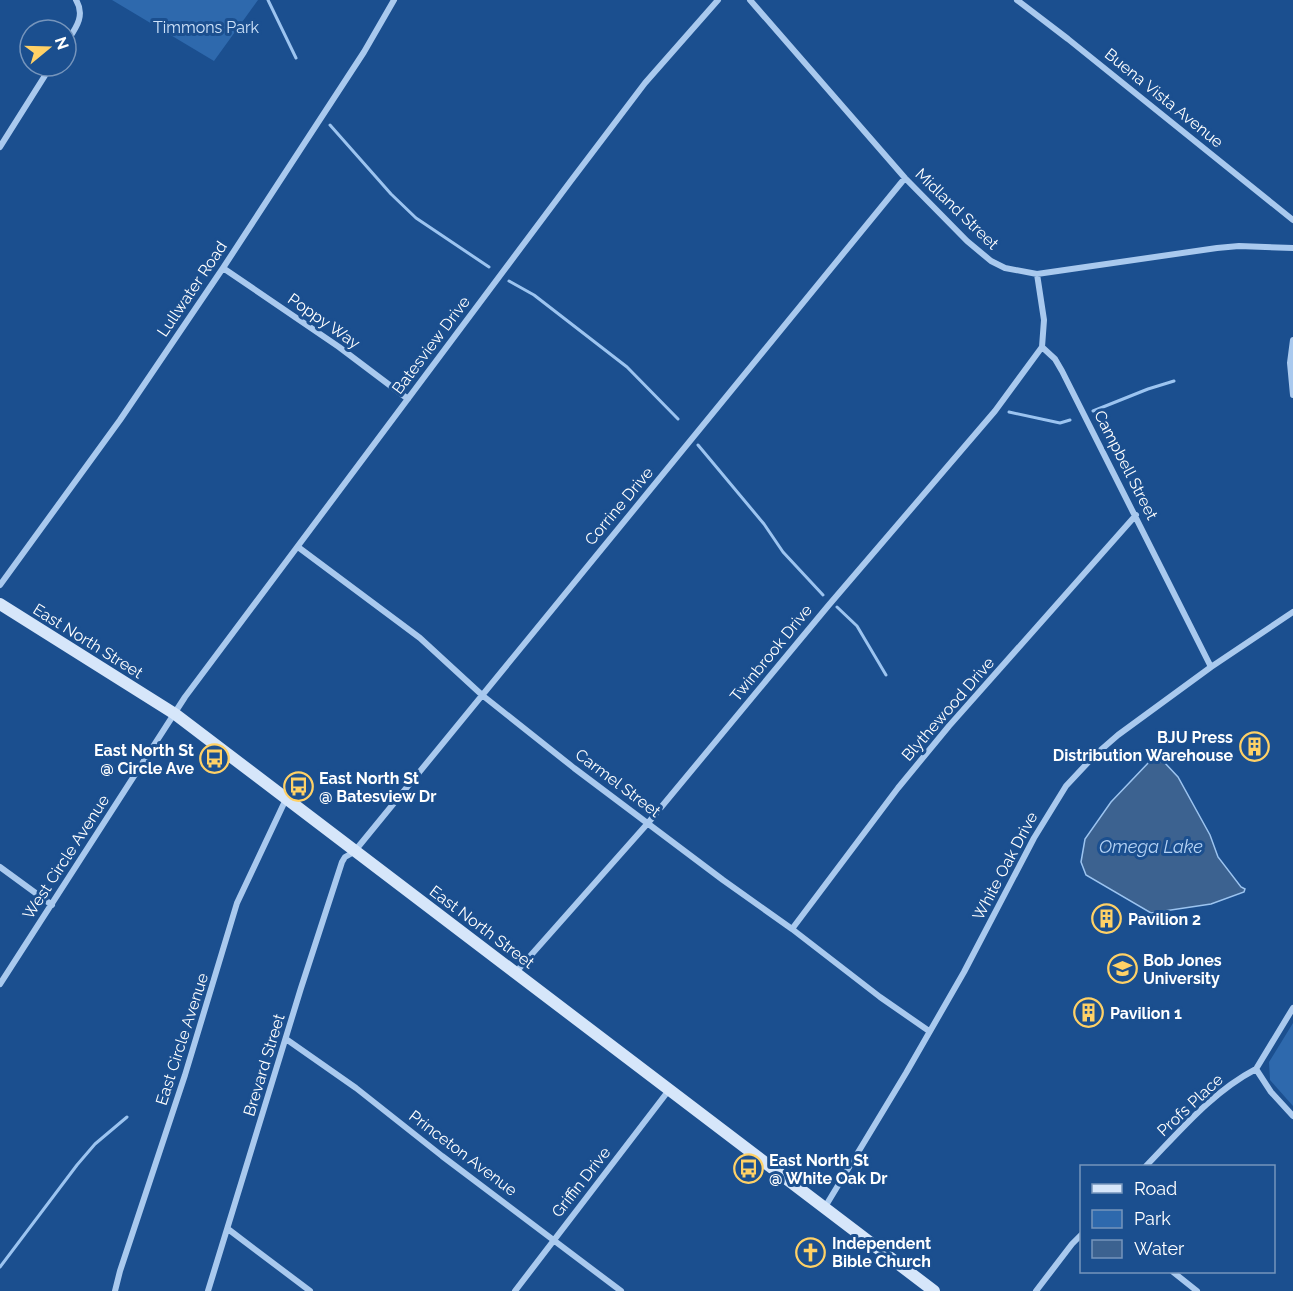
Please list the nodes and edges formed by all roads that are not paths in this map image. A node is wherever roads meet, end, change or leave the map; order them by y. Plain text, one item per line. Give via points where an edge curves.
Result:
1 (76, 0) edge
2 (394, 0) edge
3 (718, 0) edge
4 (750, 0) edge
5 (1017, 0) edge
6 (78, 22) edge
7 (43, 78) edge
8 (0, 147) edge
9 (904, 178) junction
10 (1293, 220) edge
11 (1293, 248) edge
12 (223, 268) junction
13 (1037, 274) junction
14 (1293, 340) edge
15 (1042, 347) junction
16 (1293, 395) edge
17 (408, 399) junction
18 (1136, 515) junction
19 (298, 547) junction
20 (0, 585) edge
21 (0, 604) edge
22 (1293, 612) edge
23 (1211, 667) junction
24 (482, 695) junction
25 (175, 714) junction
26 (286, 799) junction
27 (648, 823) junction
28 (354, 852) junction
29 (0, 867) edge
30 (52, 905) junction
31 (792, 929) junction
32 (516, 972) junction
33 (0, 984) edge
34 (1293, 1008) edge
35 (929, 1031) junction
36 (286, 1039) junction
37 (1256, 1069) junction
38 (669, 1090) junction
39 (1293, 1116) edge
40 (1148, 1165) edge
41 (825, 1208) junction
42 (228, 1229) junction
43 (1080, 1236) edge
44 (554, 1240) junction
45 (1174, 1273) edge
46 (115, 1291) edge
47 (208, 1291) edge
48 (309, 1291) edge
49 (515, 1291) edge
50 (621, 1291) edge
51 (934, 1291) edge
52 (1036, 1291) edge
53 (1197, 1291) edge

1 - 6 street via 81,17
2 - 12 street, Lullwater Road
3 - 17 street, Batesview Drive via 645,82
4 - 9 street, Midland Street
5 - 10 street, Buena Vista Avenue
7 - 8 street
9 - 13 street, Midland Street via 980,253 1005,268
9 - 24 street, Corrine Drive
11 - 13 street, Midland Street via 1239,246
12 - 17 street, Poppy Way
12 - 20 street, Lullwater Road via 120,420
13 - 15 street via 1044,320
14 - 16 street
15 - 18 street, Campbell Street via 1062,371
15 - 27 street, Twinbrook Drive via 994,411
17 - 19 street, Batesview Drive
18 - 23 street, Campbell Street
18 - 31 street, Blythewood Drive via 942,735
19 - 24 street, Carmel Street via 420,638
19 - 25 street, Batesview Drive
21 - 25 main road, East North Street
22 - 23 street, White Oak Drive
23 - 35 street, White Oak Drive via 1118,735 1066,786
24 - 27 street, Carmel Street
24 - 28 street, Corrine Drive
25 - 26 main road, East North Street
25 - 30 street, West Circle Avenue
26 - 28 main road, East North Street
26 - 46 street, East Circle Avenue via 237,903
27 - 31 street, Carmel Street
27 - 32 street, Twinbrook Drive
28 - 32 main road, East North Street
28 - 36 street, Brevard Street via 339,866
29 - 30 street
30 - 33 street, West Circle Avenue
31 - 35 street, Carmel Street
32 - 38 main road, East North Street
34 - 37 street
35 - 41 street, White Oak Drive
36 - 42 street, Brevard Street
36 - 44 street, Princeton Avenue
37 - 39 street
37 - 40 street, Profs Place via 1196,1113
38 - 41 main road, East North Street
38 - 44 street, Griffin Drive
41 - 51 main road, East North Street
42 - 47 street, Brevard Street
42 - 48 street
43 - 52 street
44 - 49 street, Griffin Drive
44 - 50 street, Princeton Avenue
45 - 53 street

